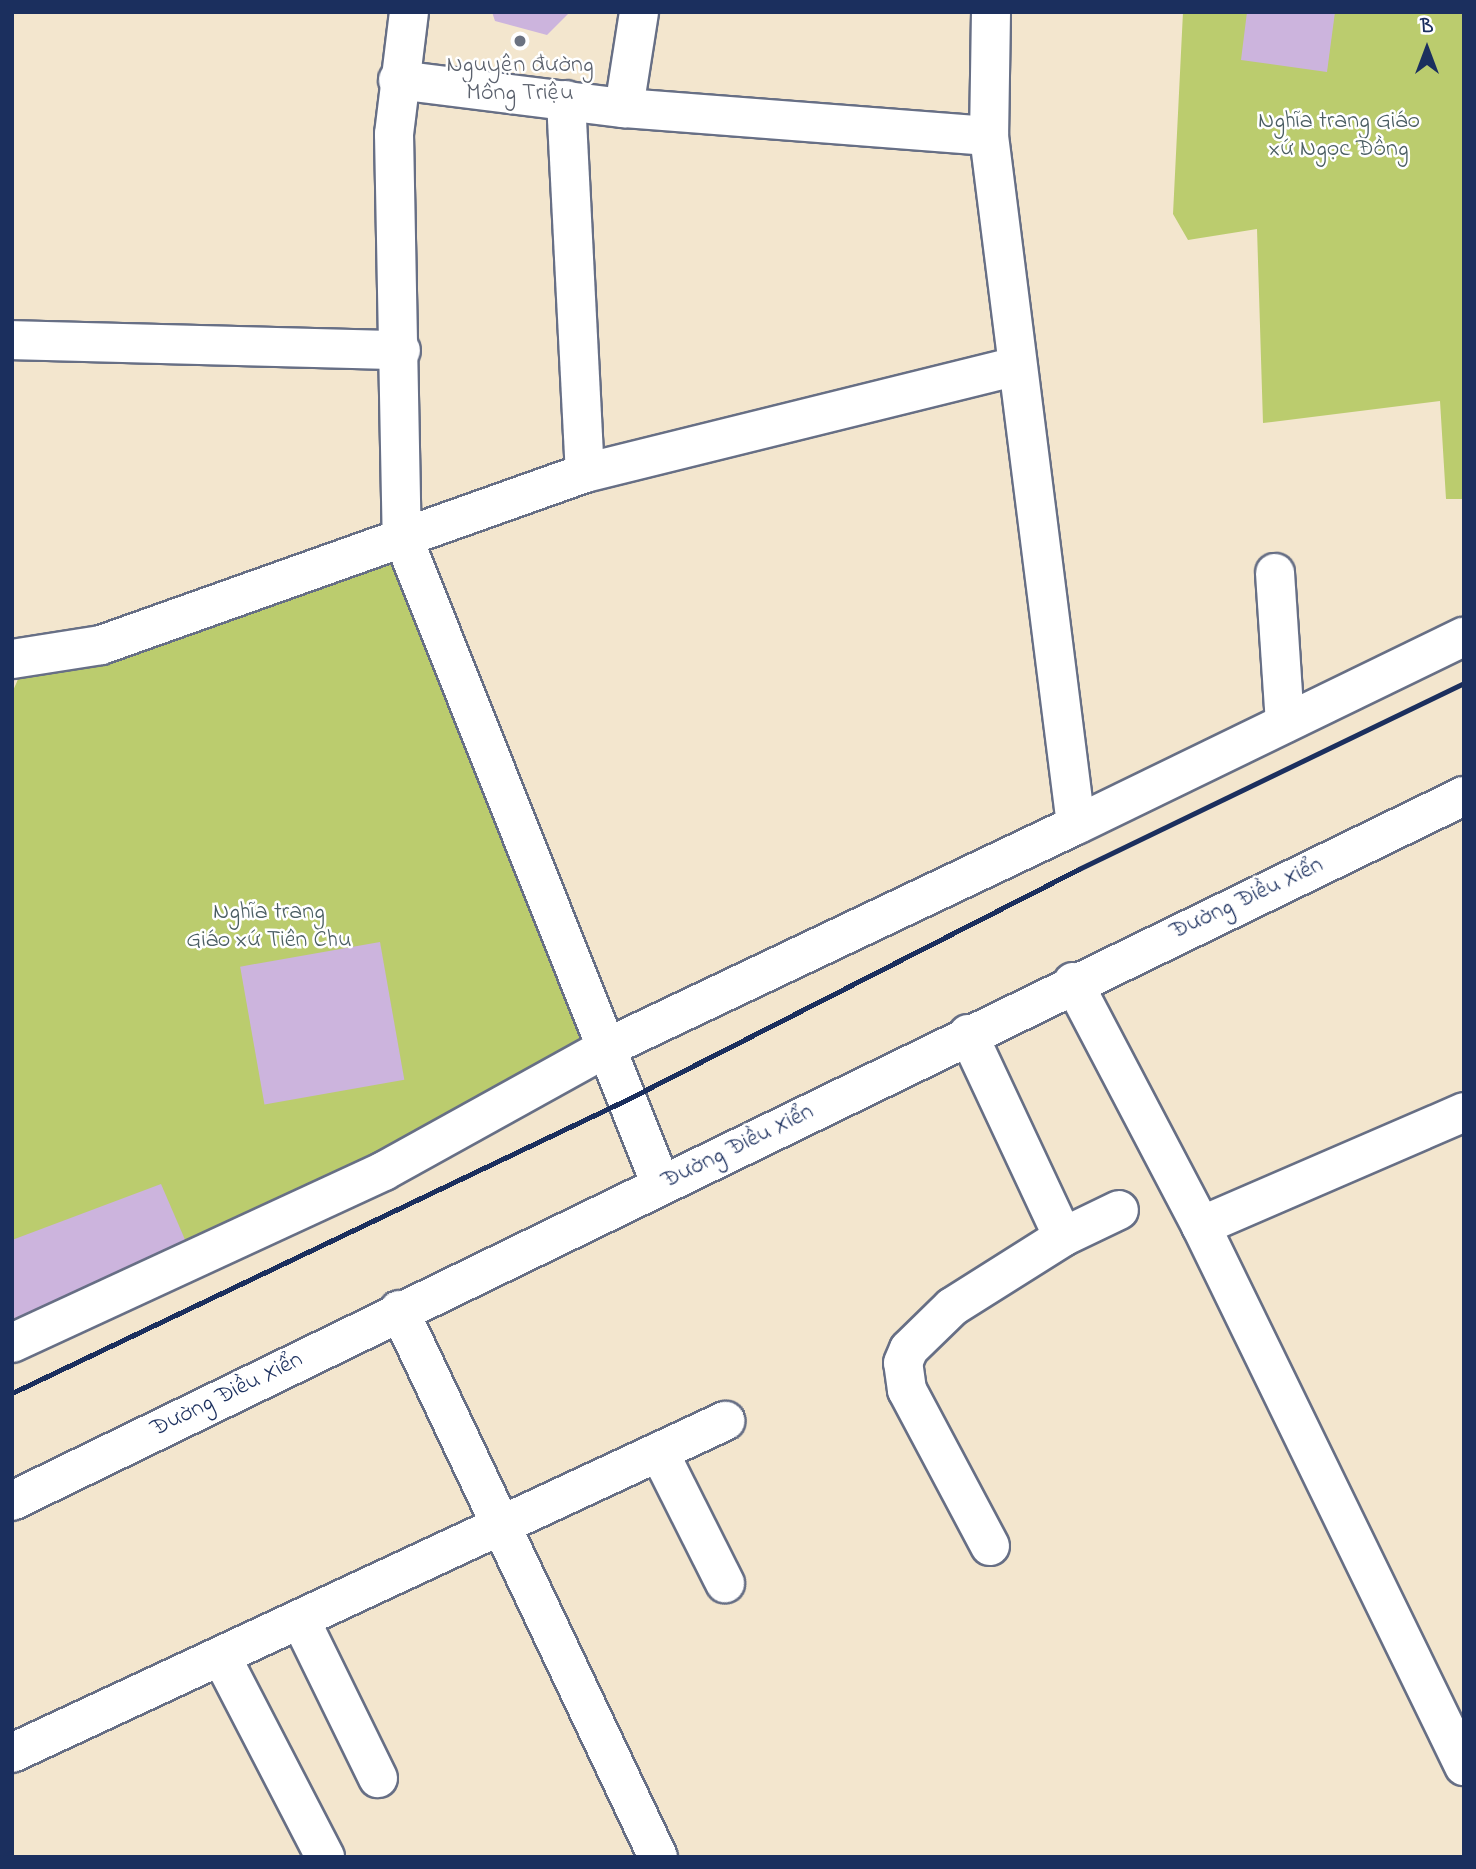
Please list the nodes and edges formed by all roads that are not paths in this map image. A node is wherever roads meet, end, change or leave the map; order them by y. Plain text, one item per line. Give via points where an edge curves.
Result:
1 (410, 12) edge
2 (639, 12) edge
3 (991, 12) edge
4 (398, 80) junction
5 (566, 100) junction
6 (624, 108) junction
7 (989, 136) junction
8 (12, 340) edge
9 (401, 350) junction
10 (1017, 366) junction
11 (584, 473) junction
12 (402, 535) junction
13 (1275, 573) dead end
14 (1464, 637) edge
15 (13, 660) edge
16 (1285, 723) junction
17 (1464, 796) edge
18 (1076, 825) junction
19 (1073, 982) junction
20 (968, 1034) junction
21 (604, 1049) junction
22 (1464, 1112) edge
23 (661, 1185) junction
24 (1119, 1210) dead end
25 (1201, 1226) junction
26 (1063, 1237) junction
27 (399, 1310) junction
28 (12, 1343) edge
29 (725, 1421) dead end
30 (659, 1452) junction
31 (12, 1501) edge
32 (502, 1526) junction
33 (990, 1546) dead end
34 (725, 1583) dead end
35 (301, 1621) junction
36 (222, 1658) junction
37 (12, 1754) edge
38 (1464, 1766) edge
39 (379, 1777) dead end
40 (325, 1857) edge
41 (658, 1857) edge

1 - 4 street
2 - 6 street
3 - 7 street
4 - 5 street
4 - 9 street via 394,134
5 - 6 street
5 - 11 street
6 - 7 street
7 - 10 street
8 - 9 street
9 - 12 street
10 - 11 street
10 - 18 street
11 - 12 street
12 - 15 street via 101,645
12 - 21 street
13 - 16 street
14 - 16 street
16 - 18 street
17 - 19 street, Đường Điều Xiển
18 - 21 street
19 - 20 street, Đường Điều Xiển
19 - 25 street
20 - 23 street, Đường Điều Xiển
20 - 26 street
21 - 23 street
21 - 28 street via 384,1171
22 - 25 street
23 - 27 street, Đường Điều Xiển
24 - 26 street
25 - 38 street
26 - 33 street via 952,1307 909,1349 903,1363 907,1390
27 - 31 street, Đường Điều Xiển
27 - 32 street
29 - 30 street
30 - 32 street
30 - 34 street
32 - 35 street
32 - 41 street
35 - 36 street
35 - 39 street
36 - 37 street
36 - 40 street

